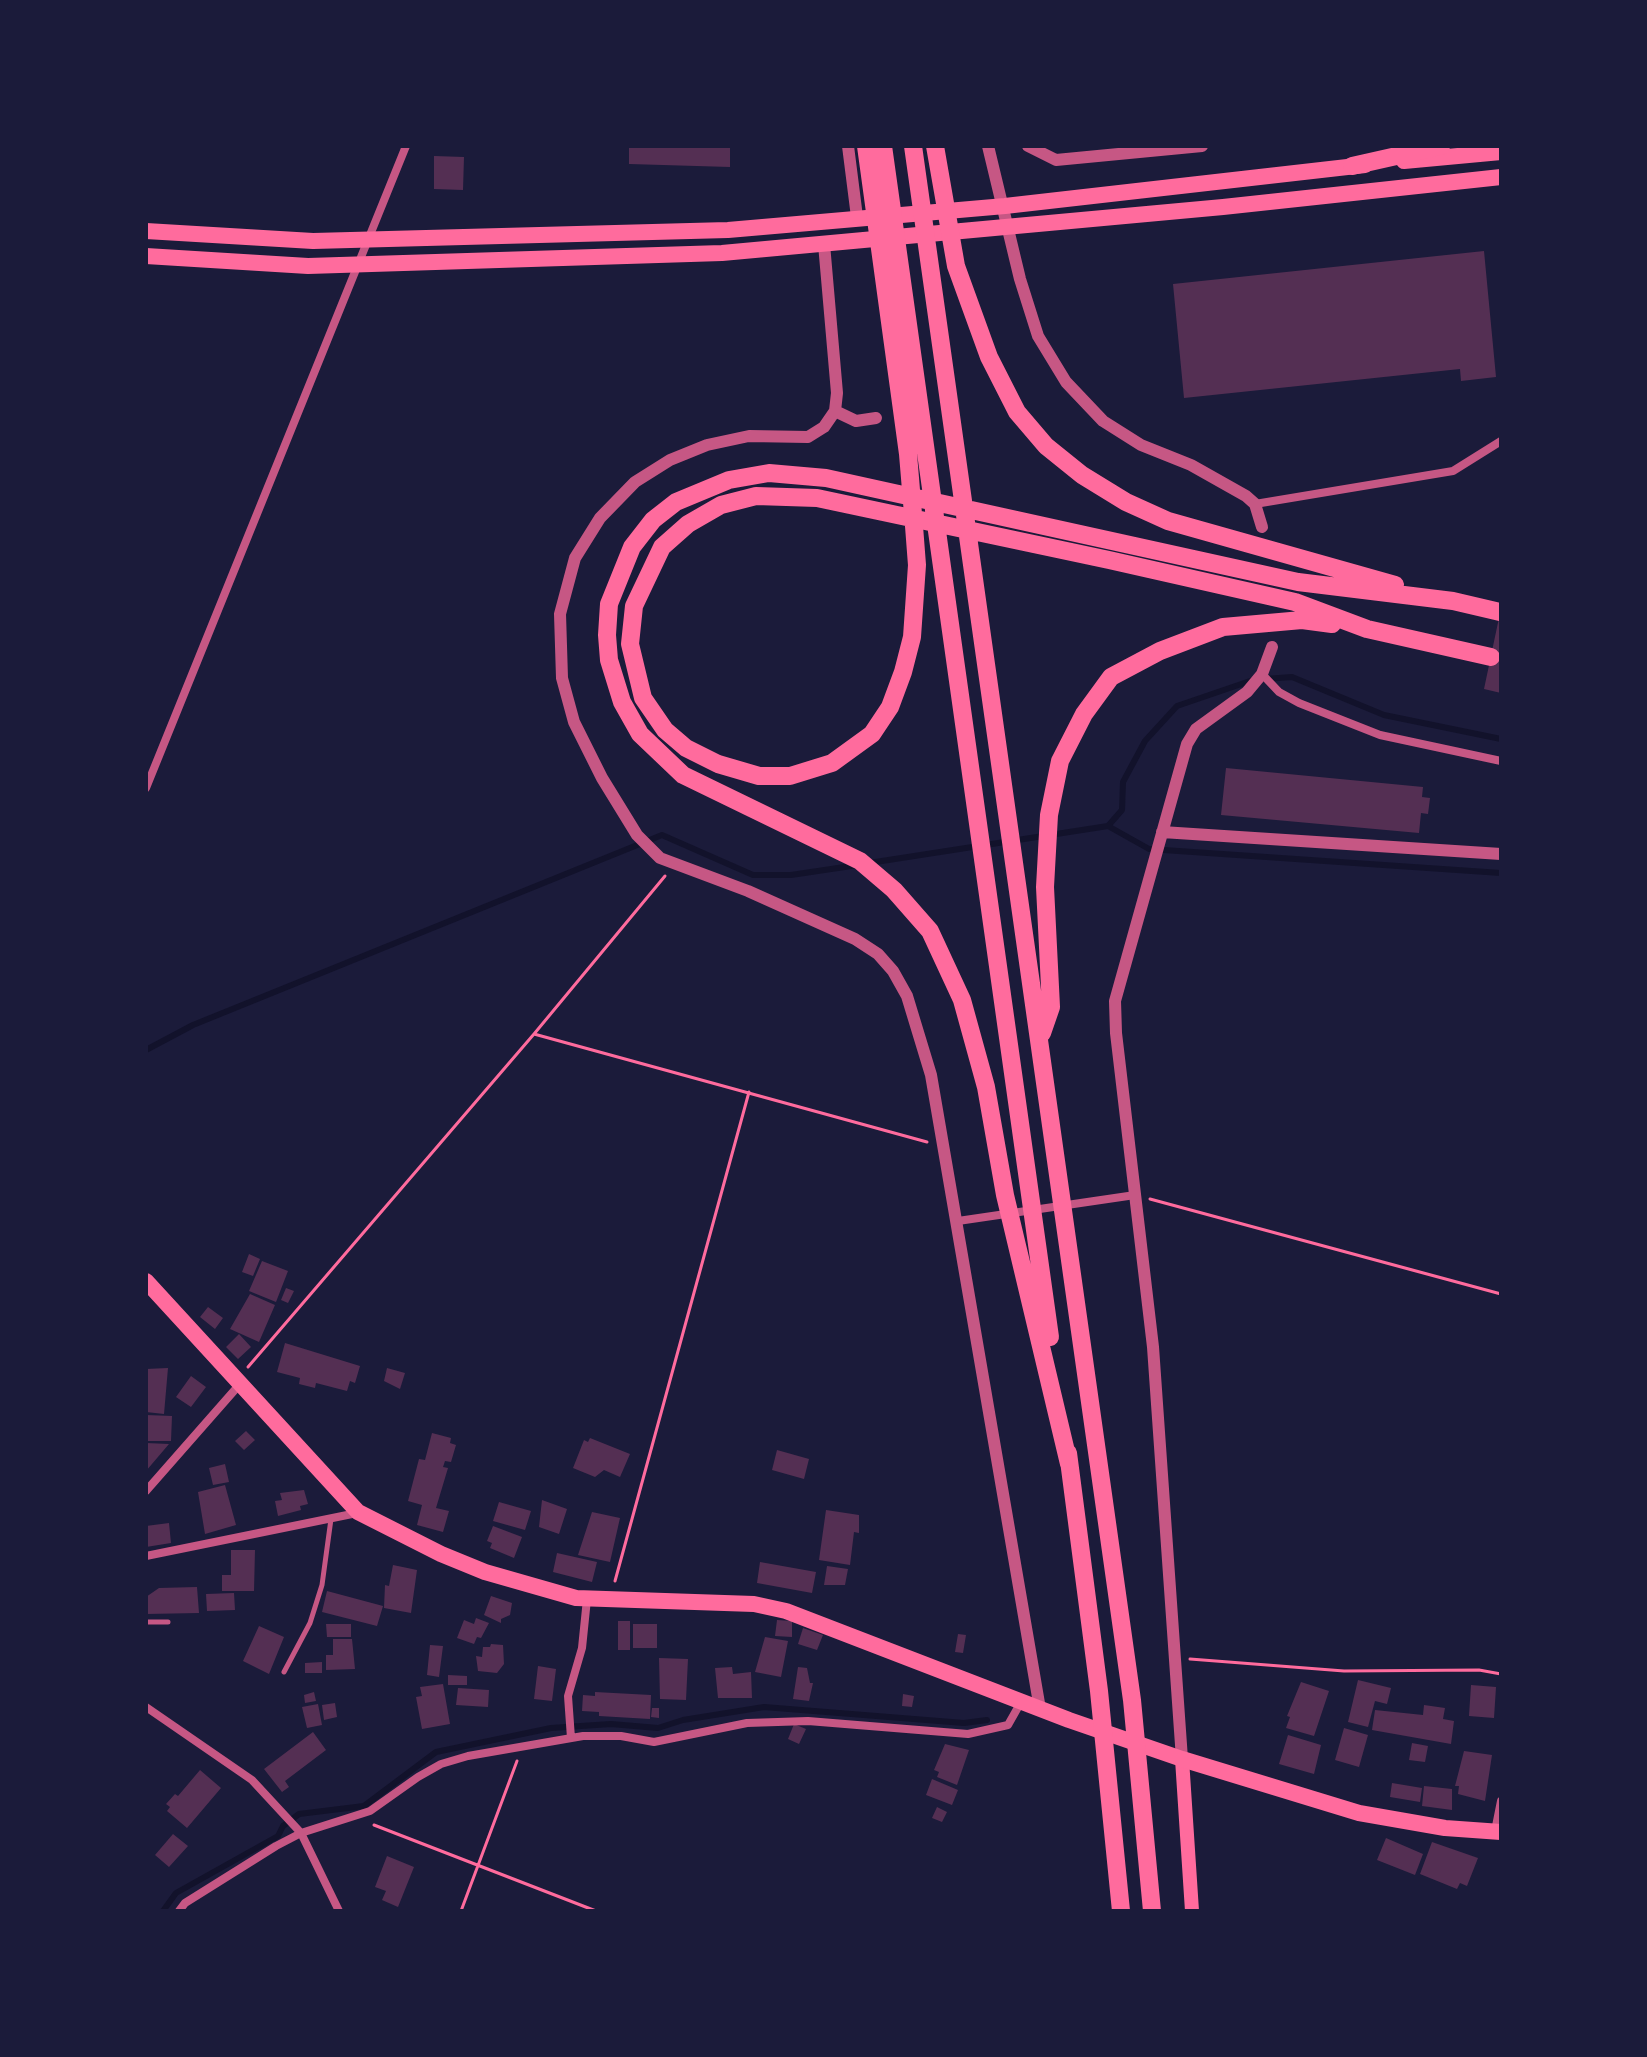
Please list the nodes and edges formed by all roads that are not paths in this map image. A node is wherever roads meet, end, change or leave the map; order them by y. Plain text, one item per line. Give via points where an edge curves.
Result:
1 (406, 146) edge
2 (848, 146) edge
3 (866, 146) edge
4 (883, 146) edge
5 (913, 146) edge
6 (935, 146) edge
7 (988, 146) edge
8 (1028, 146) edge
9 (1202, 146) edge
10 (1441, 146) edge
11 (1501, 152) edge
12 (1352, 166) junction
13 (1501, 177) edge
14 (1005, 206) junction
15 (857, 217) junction
16 (1008, 227) junction
17 (146, 231) edge
18 (369, 240) junction
19 (824, 244) junction
20 (146, 256) edge
21 (359, 264) junction
22 (891, 274) junction
23 (835, 411) junction
24 (876, 418) dead end
25 (1501, 441) edge
26 (917, 455) junction
27 (1255, 504) junction
28 (1262, 527) dead end
29 (1453, 601) junction
30 (1500, 612) edge
31 (1367, 629) junction
32 (1272, 647) dead end
33 (1491, 657) dead end
34 (1261, 675) junction
35 (1501, 761) edge
36 (146, 788) edge
37 (1162, 834) junction
38 (1501, 854) edge
39 (1040, 1039) junction
40 (1135, 1195) junction
41 (1063, 1205) junction
42 (1031, 1210) junction
43 (1009, 1213) junction
44 (958, 1221) junction
45 (146, 1281) edge
46 (239, 1382) junction
47 (1069, 1464) junction
48 (146, 1491) edge
49 (358, 1512) junction
50 (331, 1519) junction
51 (146, 1556) edge
52 (587, 1599) junction
53 (146, 1622) edge
54 (168, 1622) dead end
55 (284, 1672) dead end
56 (1022, 1701) junction
57 (146, 1707) edge
58 (1040, 1709) junction
59 (570, 1738) junction
60 (1182, 1759) junction
61 (1501, 1801) edge
62 (1498, 1832) edge
63 (301, 1833) junction
64 (179, 1911) edge
65 (339, 1911) edge
66 (1121, 1911) edge
67 (1152, 1911) edge
68 (1192, 1911) edge

1 - 18 street
2 - 15 street
3 - 22 highway
4 - 22 highway
5 - 39 highway
6 - 29 highway via 956,266 989,357 1017,412 1046,446 1082,475 1168,521
7 - 14 street
8 - 9 street via 1056,160
10 - 12 highway
11 - 12 main road
12 - 14 main road
13 - 16 main road
14 - 15 main road
14 - 16 street
15 - 18 main road via 728,230
16 - 19 main road
16 - 27 street via 1051,370 1103,421 1141,445 1227,484
17 - 18 main road
18 - 21 street
19 - 21 main road via 722,253
19 - 23 street
20 - 21 main road
21 - 36 street
22 - 26 highway
23 - 24 street via 856,421
23 - 44 street via 808,437 749,436 707,445 635,482 600,518 575,558 560,614 562,678 574,722 637,835 660,858 841,933 878,954 893,971 921,1034
25 - 27 street via 1453,471
26 - 31 highway via 917,565 912,637 890,707 872,734 832,763 790,776 759,776 686,748 665,730 643,698 630,644 634,606 662,547 721,505 756,496 817,498 1109,560 1295,602
26 - 42 highway via 941,570
27 - 28 street
29 - 30 highway
29 - 43 highway via 1298,582 826,478 769,473 729,480 676,502 632,547 609,604 609,660 622,702 640,734 683,775 860,861 930,931 962,1000 986,1087
31 - 33 highway
31 - 39 highway via 1302,620 1223,627 1111,677 1060,761 1049,815 1045,887 1051,1007
32 - 34 street
34 - 35 street via 1299,703 1380,735
34 - 37 street via 1247,692 1196,729
37 - 38 street
37 - 40 street via 1115,1001
39 - 41 highway
40 - 41 street
40 - 60 street via 1153,1347
41 - 42 street
41 - 67 highway via 1132,1700
42 - 43 street
42 - 47 highway
43 - 44 street
43 - 47 highway
44 - 58 street
45 - 46 main road
46 - 48 street
46 - 49 main road
47 - 66 highway
49 - 50 street
49 - 52 main road via 485,1572
50 - 51 street
50 - 55 lane via 322,1585 310,1623
52 - 56 main road via 754,1604 786,1611
52 - 59 street via 582,1648 568,1696
53 - 54 lane
56 - 58 main road
56 - 59 street via 1008,1725 968,1734 808,1721 747,1723 654,1742 621,1736
57 - 63 street via 252,1780
58 - 60 main road
59 - 63 street via 441,1764 355,1817
60 - 62 main road via 1359,1813
60 - 68 main road
61 - 62 street
63 - 64 street
63 - 65 street

